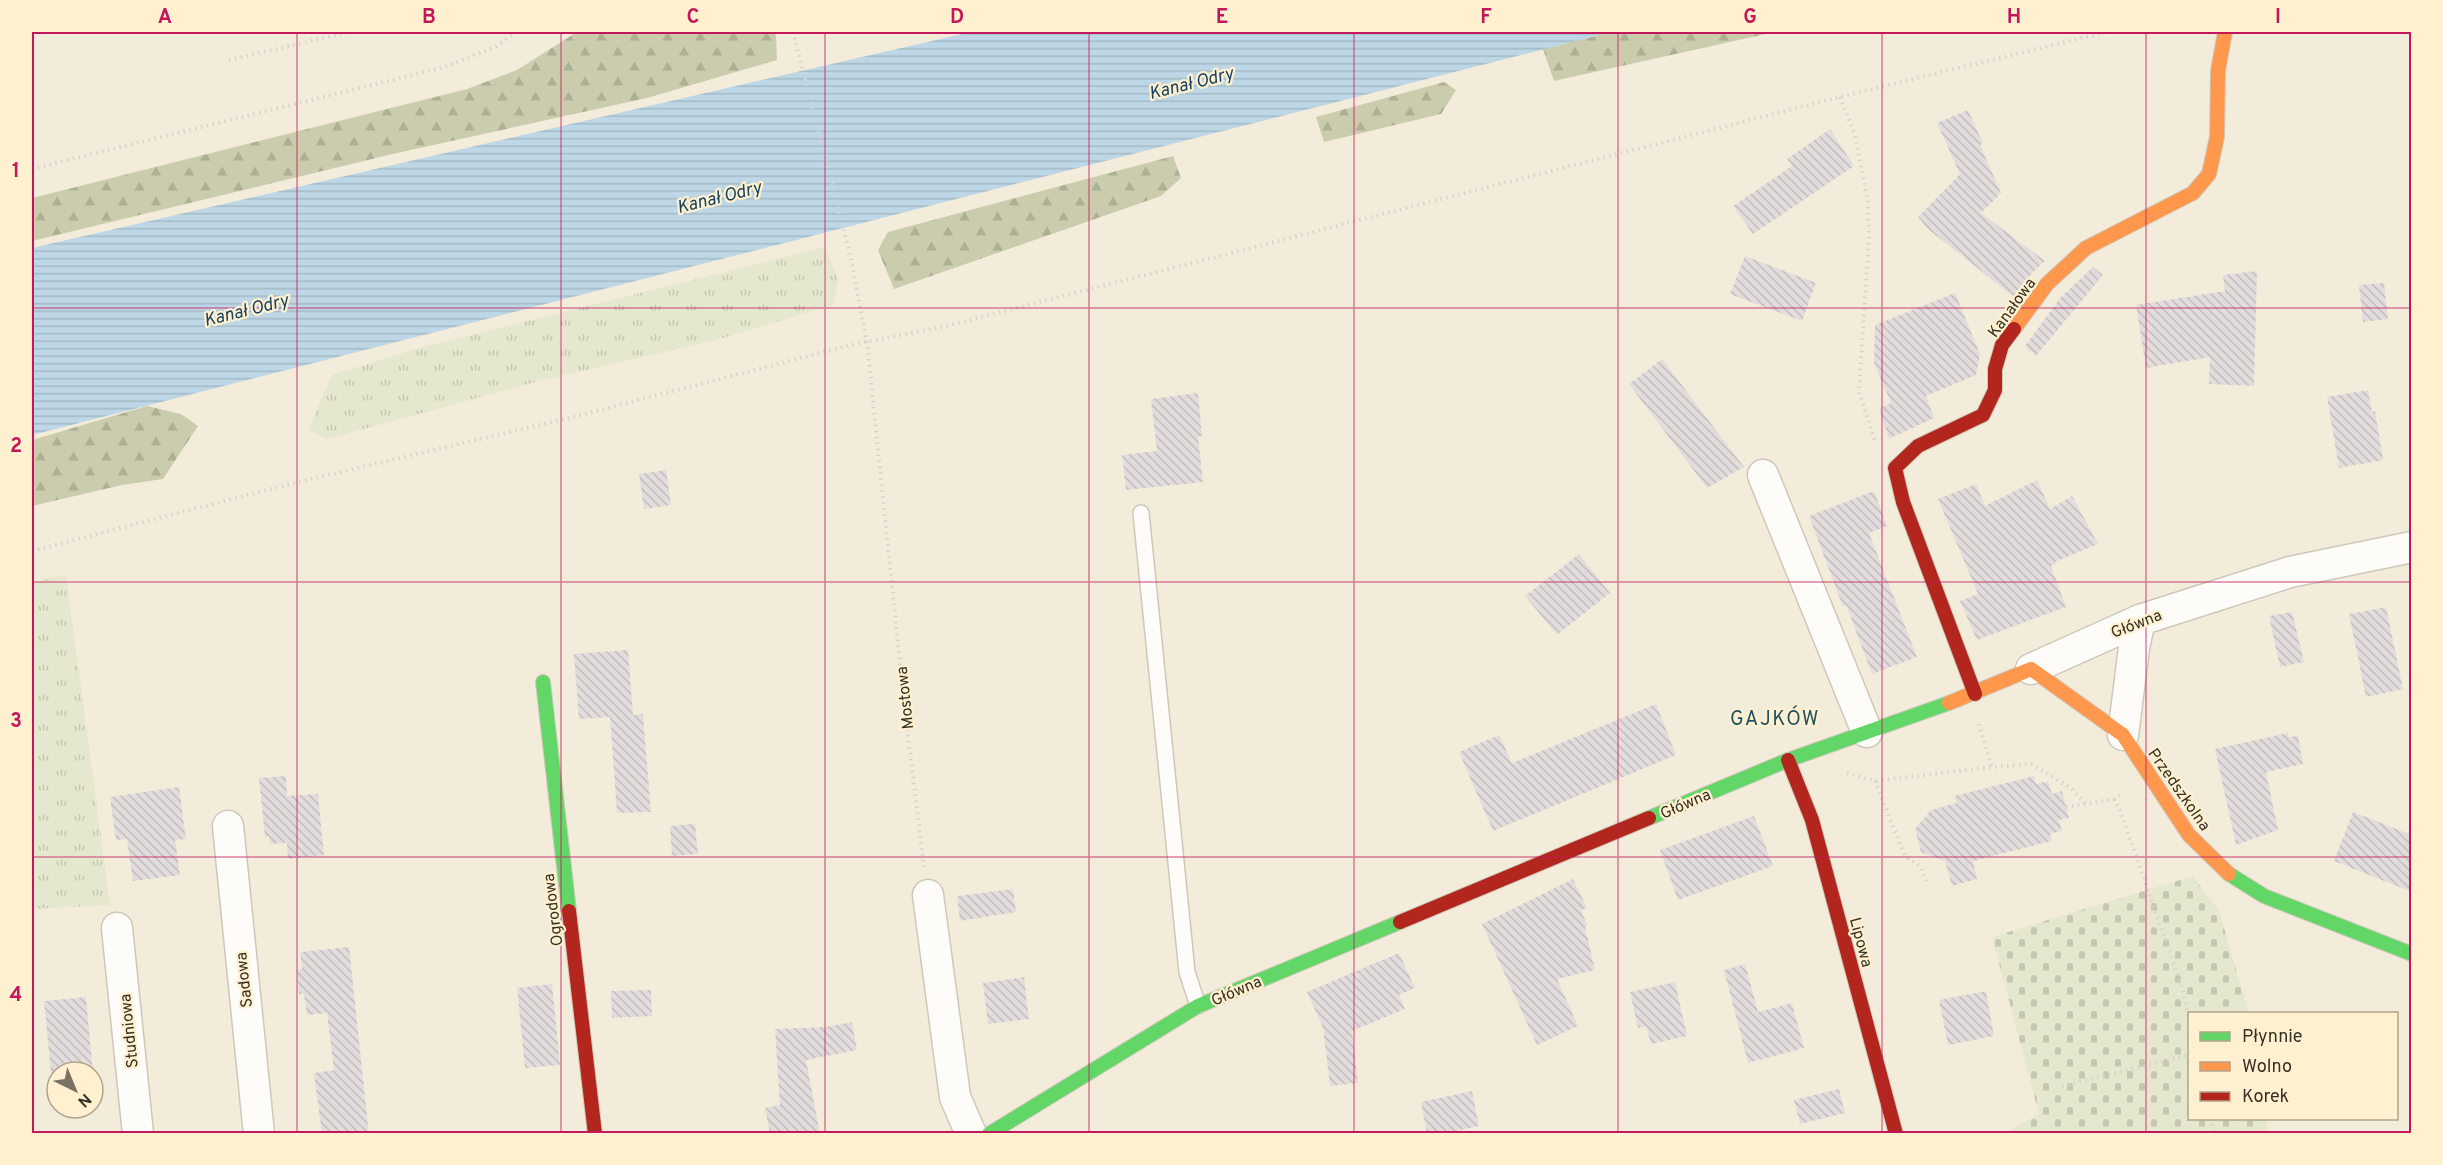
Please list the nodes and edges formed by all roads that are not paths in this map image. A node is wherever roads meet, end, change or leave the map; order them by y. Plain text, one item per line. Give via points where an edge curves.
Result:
1 (2225, 32) edge
2 (1763, 475) dead end
3 (1141, 513) dead end
4 (2412, 547) edge
5 (2140, 620) junction
6 (2031, 669) junction
7 (543, 682) dead end
8 (1975, 694) junction
9 (1867, 732) junction
10 (2123, 735) junction
11 (1788, 760) junction
12 (228, 826) dead end
13 (928, 895) road end
14 (117, 928) dead end
15 (2412, 954) edge
16 (1198, 1006) junction
17 (138, 1134) edge
18 (259, 1134) edge
19 (595, 1134) edge
20 (971, 1134) edge
21 (989, 1134) edge
22 (1896, 1134) edge

1 - 8 street, Kanałowa via 2218,71 2217,137 2209,174 2193,193 2086,248 2047,284 2002,345 1995,369 1995,390 1983,415 1918,446 1895,468 1903,502
2 - 9 street
3 - 16 lane via 1187,972
4 - 5 street, Główna via 2290,572
5 - 6 street, Główna
5 - 10 street
6 - 8 street, Główna
6 - 10 street, Przedszkolna
7 - 19 street, Ogrodowa
8 - 9 street, Główna
9 - 11 street, Główna
10 - 15 street, Przedszkolna via 2189,835 2234,878 2264,896
11 - 16 street, Główna
11 - 22 street, Lipowa via 1812,820
12 - 18 street, Sadowa
13 - 20 street via 955,1097
14 - 17 street, Studniowa
16 - 21 street, Główna

